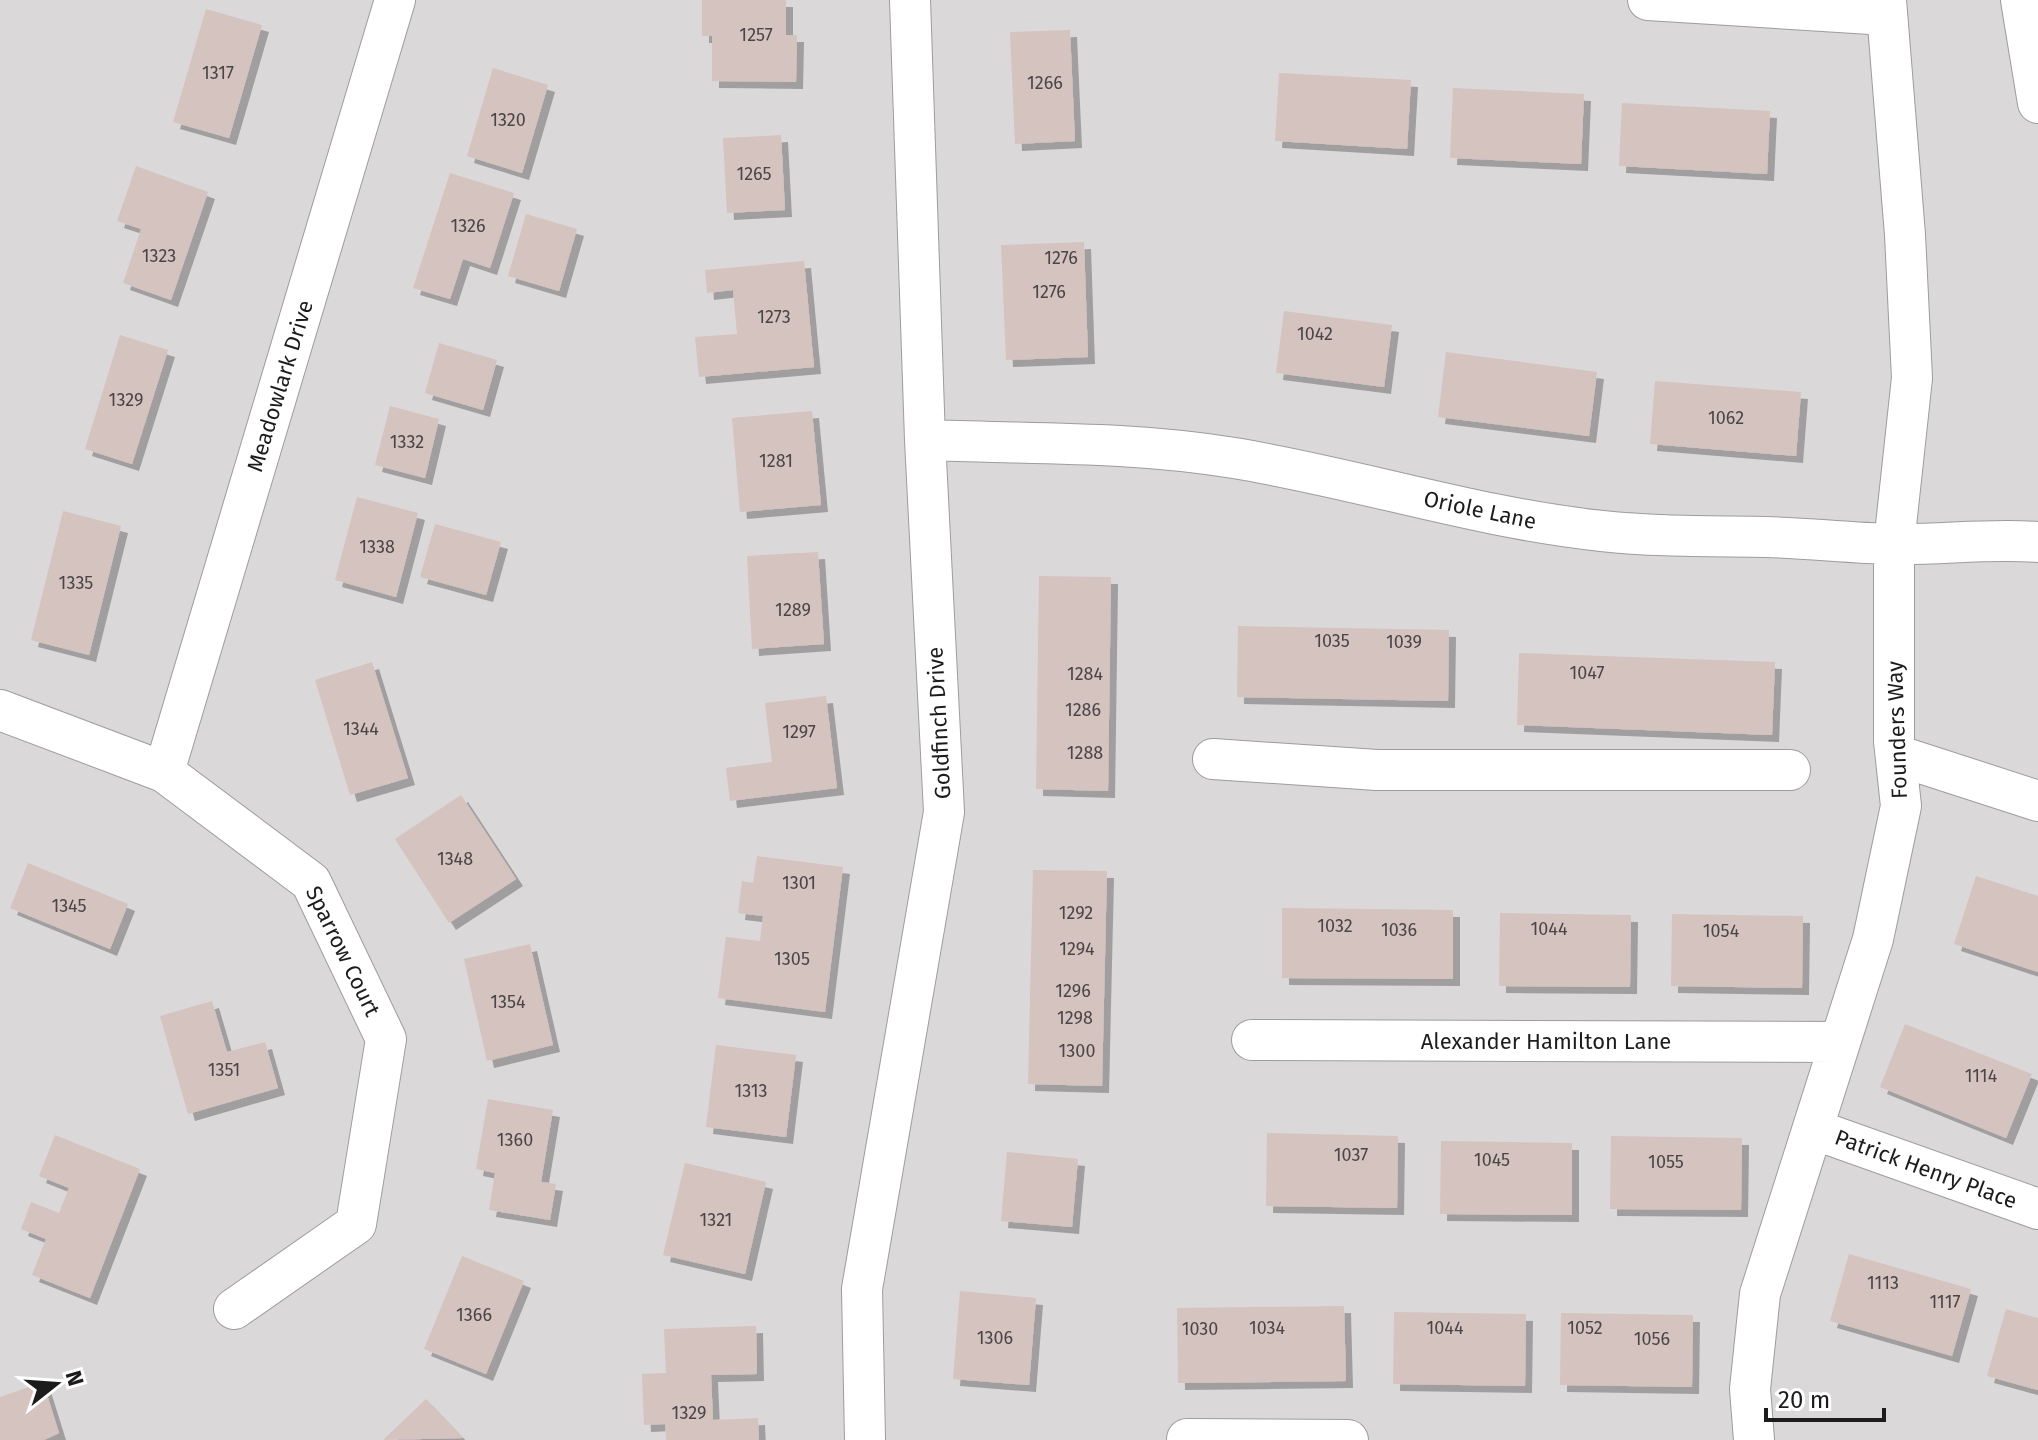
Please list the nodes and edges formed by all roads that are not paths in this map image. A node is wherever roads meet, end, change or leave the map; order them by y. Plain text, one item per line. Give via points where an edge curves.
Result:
1 (395, 0) edge
2 (910, 0) edge
3 (1648, 0) edge
4 (2021, 0) edge
5 (1738, 3) edge
6 (1887, 8) edge
7 (2038, 103) edge
8 (925, 440) junction
9 (2038, 542) edge
10 (1894, 544) junction
11 (0, 710) edge
12 (1896, 755) junction
13 (1213, 759) dead end
14 (1790, 770) dead end
15 (164, 772) junction
16 (2038, 801) edge
17 (1252, 1040) dead end
18 (1840, 1042) junction
19 (1813, 1129) junction
20 (2038, 1209) edge
21 (234, 1309) dead end
22 (1187, 1439) edge
23 (865, 1440) edge
24 (1348, 1440) edge
25 (1754, 1440) edge

1 - 15 street, Meadowlark Drive
2 - 8 street, Goldfinch Drive
3 - 5 street
4 - 7 street
5 - 6 street
6 - 10 street, Founders Way via 1912,378
8 - 10 street, Oriole Lane via 1100,443 1183,451 1602,531
8 - 23 street, Goldfinch Drive via 944,812 862,1289
9 - 10 street, Oriole Lane
10 - 12 street, Founders Way
11 - 15 street, Sparrow Court
12 - 16 street
12 - 18 street, Founders Way via 1901,806 1873,939
13 - 14 street via 1393,770
15 - 21 street, Sparrow Court via 311,882 386,1039 356,1224
17 - 18 street, Alexander Hamilton Lane
18 - 19 street, Founders Way
19 - 20 street, Patrick Henry Place
19 - 25 street, Founders Way via 1760,1294 1750,1389
22 - 24 street

